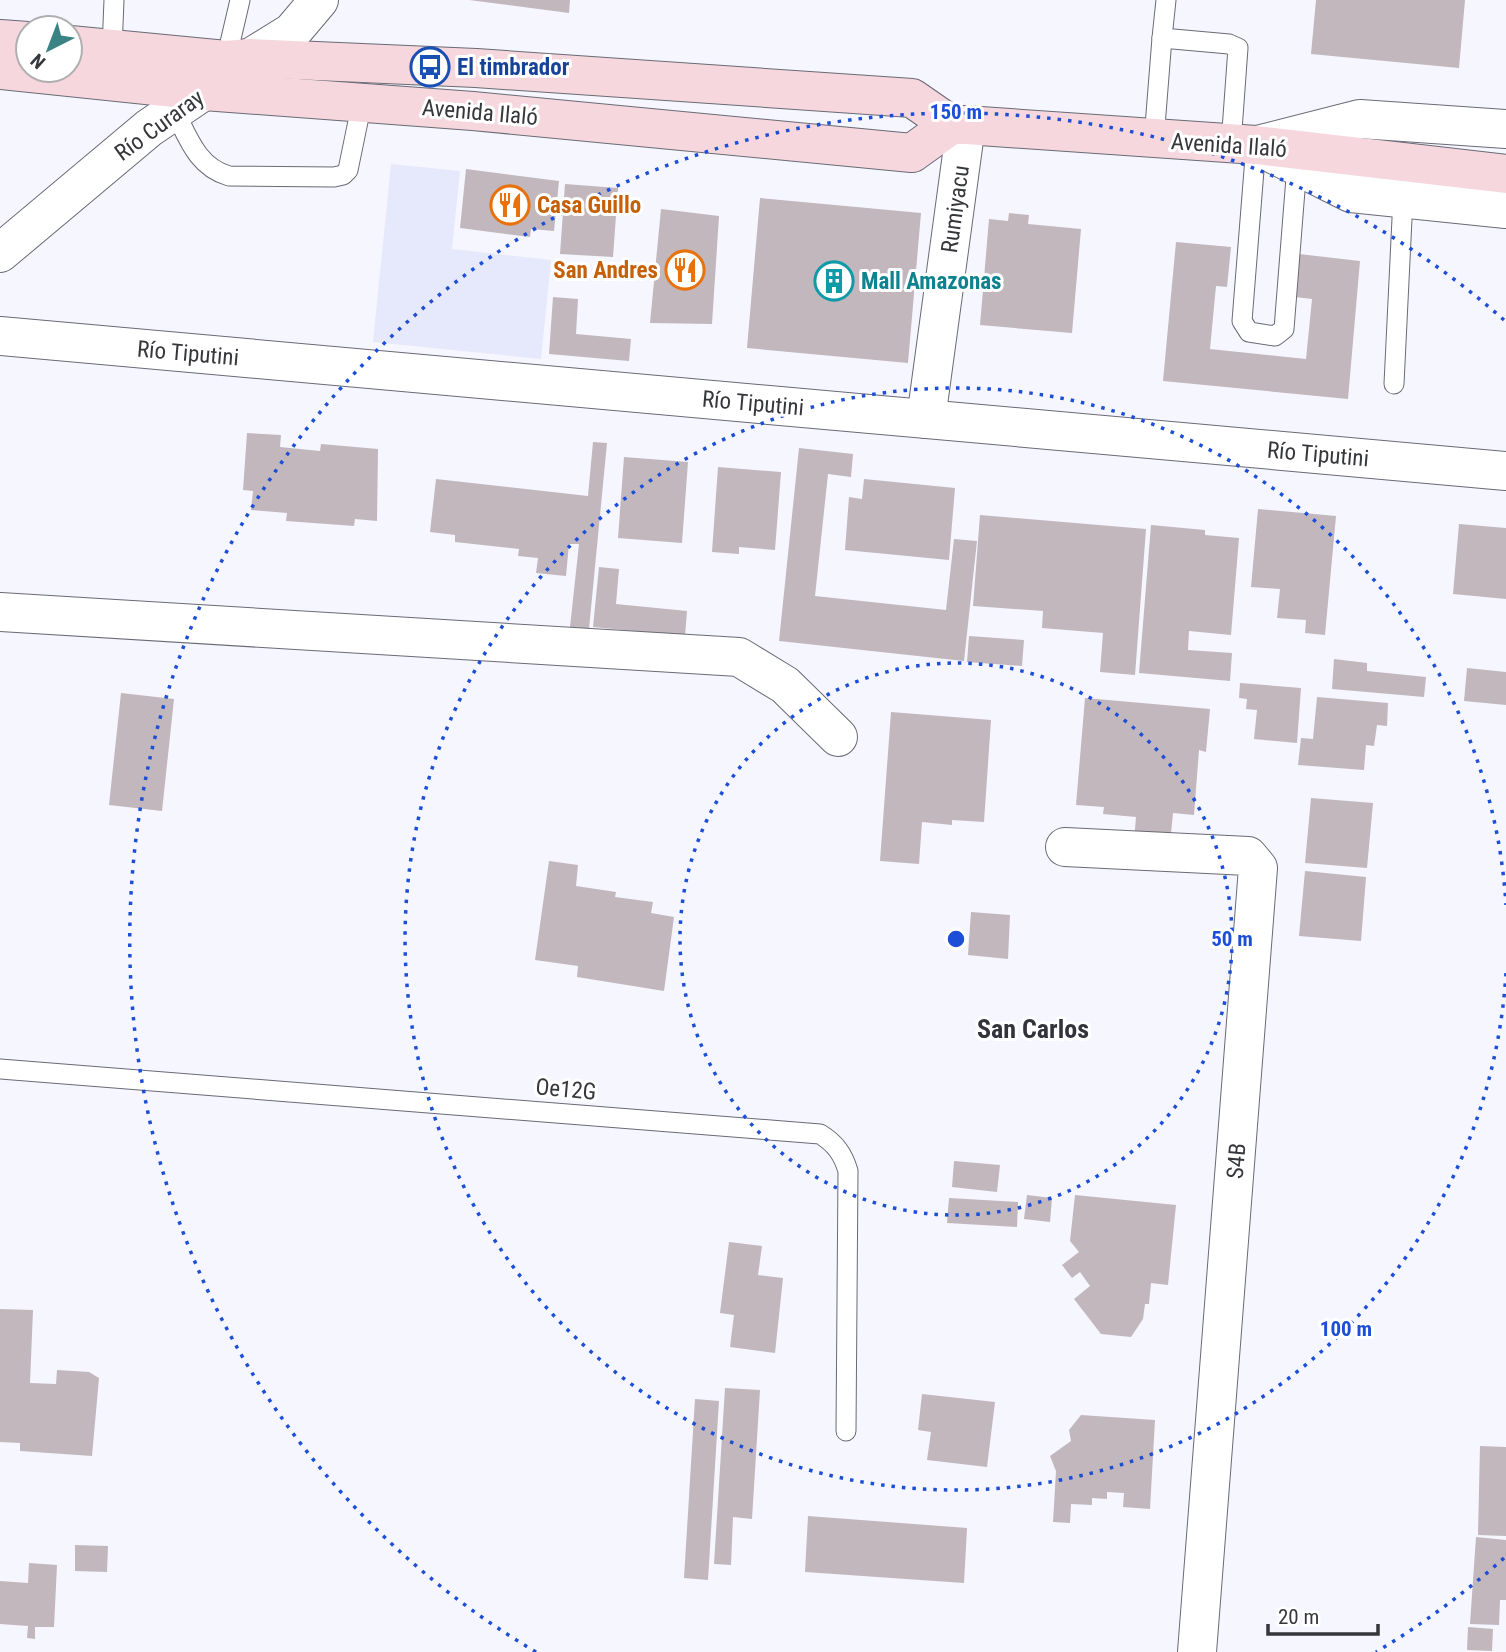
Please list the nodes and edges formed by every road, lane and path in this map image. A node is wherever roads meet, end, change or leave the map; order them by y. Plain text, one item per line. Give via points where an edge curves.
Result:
1 (114, 0) edge
2 (240, 0) edge
3 (319, 0) edge
4 (1166, 0) edge
5 (1163, 38) junction
6 (84, 46) edge
7 (111, 49) junction
8 (238, 59) junction
9 (0, 70) edge
10 (189, 101) junction
11 (362, 102) junction
12 (959, 125) junction
13 (1506, 130) edge
14 (1154, 139) junction
15 (1244, 145) junction
16 (1297, 165) junction
17 (1506, 174) edge
18 (1403, 198) junction
19 (1506, 209) edge
20 (0, 253) edge
21 (0, 336) edge
22 (1394, 384) dead end
23 (926, 419) junction
24 (1506, 471) edge
25 (0, 612) edge
26 (838, 737) dead end
27 (1065, 847) dead end
28 (0, 1069) edge
29 (846, 1431) dead end
30 (1196, 1652) edge

1 - 7 lane
2 - 8 lane
3 - 8 street, Río Curaray via 292,32
4 - 5 lane
5 - 14 lane
5 - 15 lane via 1238,48
6 - 7 main road, Avenida Ilaló
7 - 8 main road, Avenida Ilaló
8 - 10 street, Río Curaray
8 - 12 main road, Avenida Ilaló via 476,68 912,98
9 - 10 main road, Avenida Ilaló
10 - 11 main road, Avenida Ilaló
10 - 11 lane via 202,163 214,172 334,177 348,170
10 - 20 street, Río Curaray
11 - 12 main road, Avenida Ilaló via 912,153
12 - 14 main road, Avenida Ilaló
12 - 23 street, Rumiyacu
13 - 15 street via 1360,119
14 - 15 main road, Avenida Ilaló
15 - 16 street
15 - 16 lane via 1242,321 1250,332 1275,336 1284,329
15 - 17 main road, Avenida Ilaló
16 - 18 street via 1351,193
18 - 19 street
18 - 22 lane
21 - 23 street, Río Tiputini
23 - 24 street, Río Tiputini
25 - 26 street via 739,657 785,685
27 - 30 street, S4B via 1248,856 1258,868
28 - 29 lane, Oe12G via 820,1133 844,1157 848,1171

